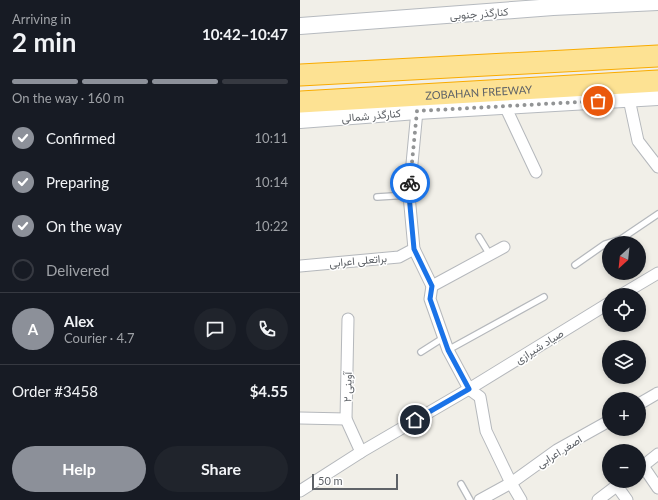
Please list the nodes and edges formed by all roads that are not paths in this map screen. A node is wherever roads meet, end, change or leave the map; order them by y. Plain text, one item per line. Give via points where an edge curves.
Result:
1 (658, 2) edge
2 (300, 26) edge
3 (658, 56) edge
4 (300, 75) edge
5 (658, 81) edge
6 (658, 97) edge
7 (628, 99) junction
8 (300, 102) edge
9 (505, 106) junction
10 (417, 111) junction
11 (300, 120) edge
12 (658, 167) edge
13 (536, 172) dead end
14 (409, 195) junction
15 (377, 197) dead end
16 (658, 214) edge
17 (479, 237) dead end
18 (504, 247) dead end
19 (414, 249) junction
20 (490, 255) junction
21 (575, 265) dead end
22 (300, 266) edge
23 (658, 273) edge
24 (432, 286) junction
25 (633, 288) edge
26 (544, 297) dead end
27 (602, 307) edge
28 (348, 320) dead end
29 (443, 338) junction
30 (448, 350) junction
31 (421, 352) dead end
32 (469, 389) junction
33 (658, 393) edge
34 (646, 400) edge
35 (300, 418) edge
36 (346, 419) junction
37 (602, 425) edge
38 (361, 452) junction
39 (658, 454) edge
40 (646, 463) edge
41 (646, 473) edge
42 (511, 483) junction
43 (461, 484) dead end
44 (614, 488) edge
45 (622, 488) edge
46 (658, 488) edge
47 (300, 491) edge
48 (470, 500) edge
49 (480, 500) edge
50 (521, 500) edge
51 (598, 500) edge
52 (627, 500) edge

1 - 2 main road, کنارگذر جنوبی via 553,7
3 - 4 highway
5 - 8 highway, ZOBAHAN FREEWAY
6 - 7 main road, کنارگذر شمالی
7 - 9 main road, کنارگذر شمالی
7 - 12 street via 638,141
9 - 10 main road, کنارگذر شمالی
9 - 13 street
10 - 11 main road, کنارگذر شمالی
10 - 14 street
14 - 15 lane
14 - 19 street
16 - 21 lane via 621,239 605,244
17 - 20 lane
18 - 20 street
19 - 22 street, براتعلی اعرابی via 399,257
19 - 24 street
20 - 24 street
23 - 25 street
24 - 29 street via 430,299
26 - 30 lane
27 - 32 street, صیاد شیرازی
28 - 36 street, آوینی ۲
29 - 30 street
29 - 31 lane
30 - 32 street
32 - 38 street, صیاد شیرازی
32 - 42 street via 480,397 486,431
33 - 34 street
35 - 36 street
36 - 38 street, آوینی ۲
37 - 42 street, اصغر اعرابی via 557,450
38 - 47 street, صیاد شیرازی
39 - 40 street
41 - 46 street
42 - 49 street, اصغر اعرابی
42 - 50 street
43 - 48 lane
44 - 51 street
45 - 52 street

